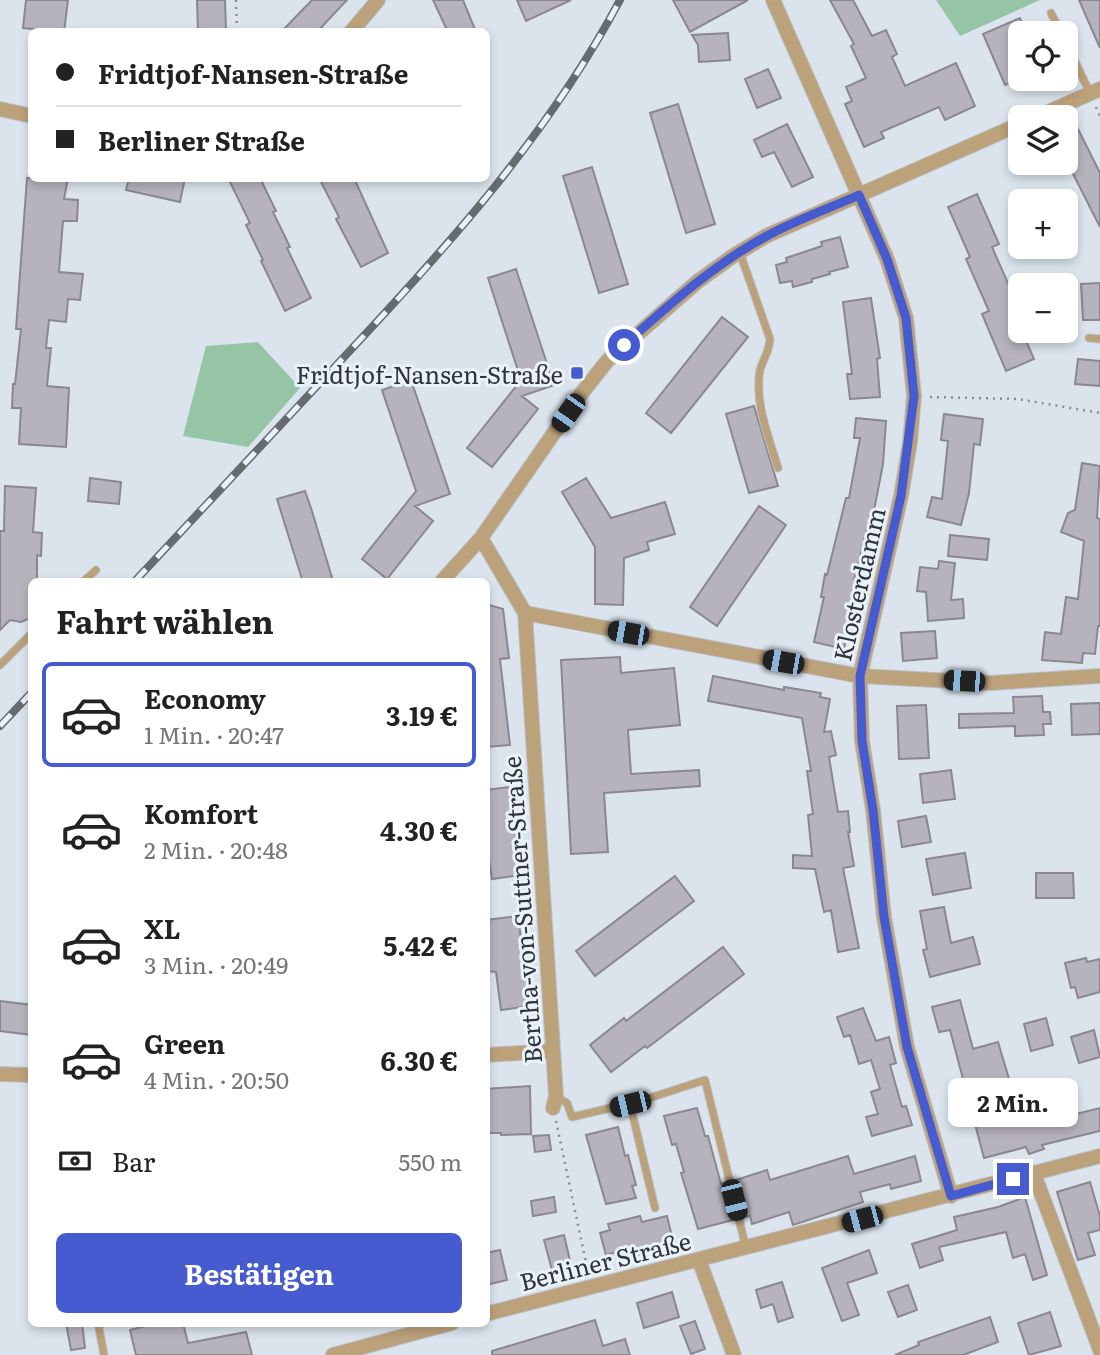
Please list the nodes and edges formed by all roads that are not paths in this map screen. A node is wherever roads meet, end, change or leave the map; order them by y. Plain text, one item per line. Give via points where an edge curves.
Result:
1 (378, 0) edge
2 (773, 0) edge
3 (1051, 13) dead end
4 (1055, 21) edge
5 (354, 28) edge
6 (1078, 63) edge
7 (1095, 92) edge
8 (1065, 105) edge
9 (0, 109) edge
10 (28, 115) edge
11 (1008, 129) edge
12 (859, 195) junction
13 (740, 252) junction
14 (1089, 338) dead end
15 (1100, 339) edge
16 (778, 468) dead end
17 (481, 538) junction
18 (96, 570) dead end
19 (87, 578) edge
20 (445, 578) edge
21 (525, 613) junction
22 (28, 637) edge
23 (0, 664) edge
24 (860, 676) junction
25 (1100, 676) edge
26 (552, 1051) junction
27 (490, 1055) edge
28 (0, 1074) edge
29 (28, 1075) edge
30 (555, 1102) joint
31 (630, 1104) junction
32 (1100, 1156) edge
33 (1034, 1174) junction
34 (951, 1196) junction
35 (655, 1208) dead end
36 (746, 1248) junction
37 (699, 1260) junction
38 (490, 1313) edge
39 (99, 1327) edge
40 (437, 1327) edge
41 (1100, 1350) edge
42 (104, 1355) edge
43 (333, 1355) edge
44 (734, 1355) edge

1 - 5 street
2 - 12 street, Klosterdamm
3 - 4 lane
6 - 7 lane
7 - 8 street
9 - 10 street
11 - 12 street
12 - 13 street
12 - 24 street, Klosterdamm via 906,318 914,396 901,496
13 - 16 lane via 770,339 758,399
13 - 17 street via 697,282 608,360
14 - 15 lane
17 - 20 street
17 - 21 street, Bertha-von-Suttner-Straße
18 - 19 lane
21 - 24 street
21 - 26 street, Bertha-von-Suttner-Straße
22 - 23 lane
24 - 25 street via 989,682
24 - 34 street, Klosterdamm via 862,741 884,917 907,1047
26 - 27 street
26 - 30 street, Bertha-von-Suttner-Straße
28 - 29 street
30 - 31 lane via 567,1103 572,1117
31 - 35 lane
31 - 36 lane via 705,1080
32 - 33 street, Berliner Straße
33 - 34 street, Berliner Straße
33 - 41 street
34 - 36 street, Berliner Straße
36 - 37 street, Berliner Straße
37 - 38 street, Berliner Straße
37 - 44 street
39 - 42 lane
40 - 43 street

